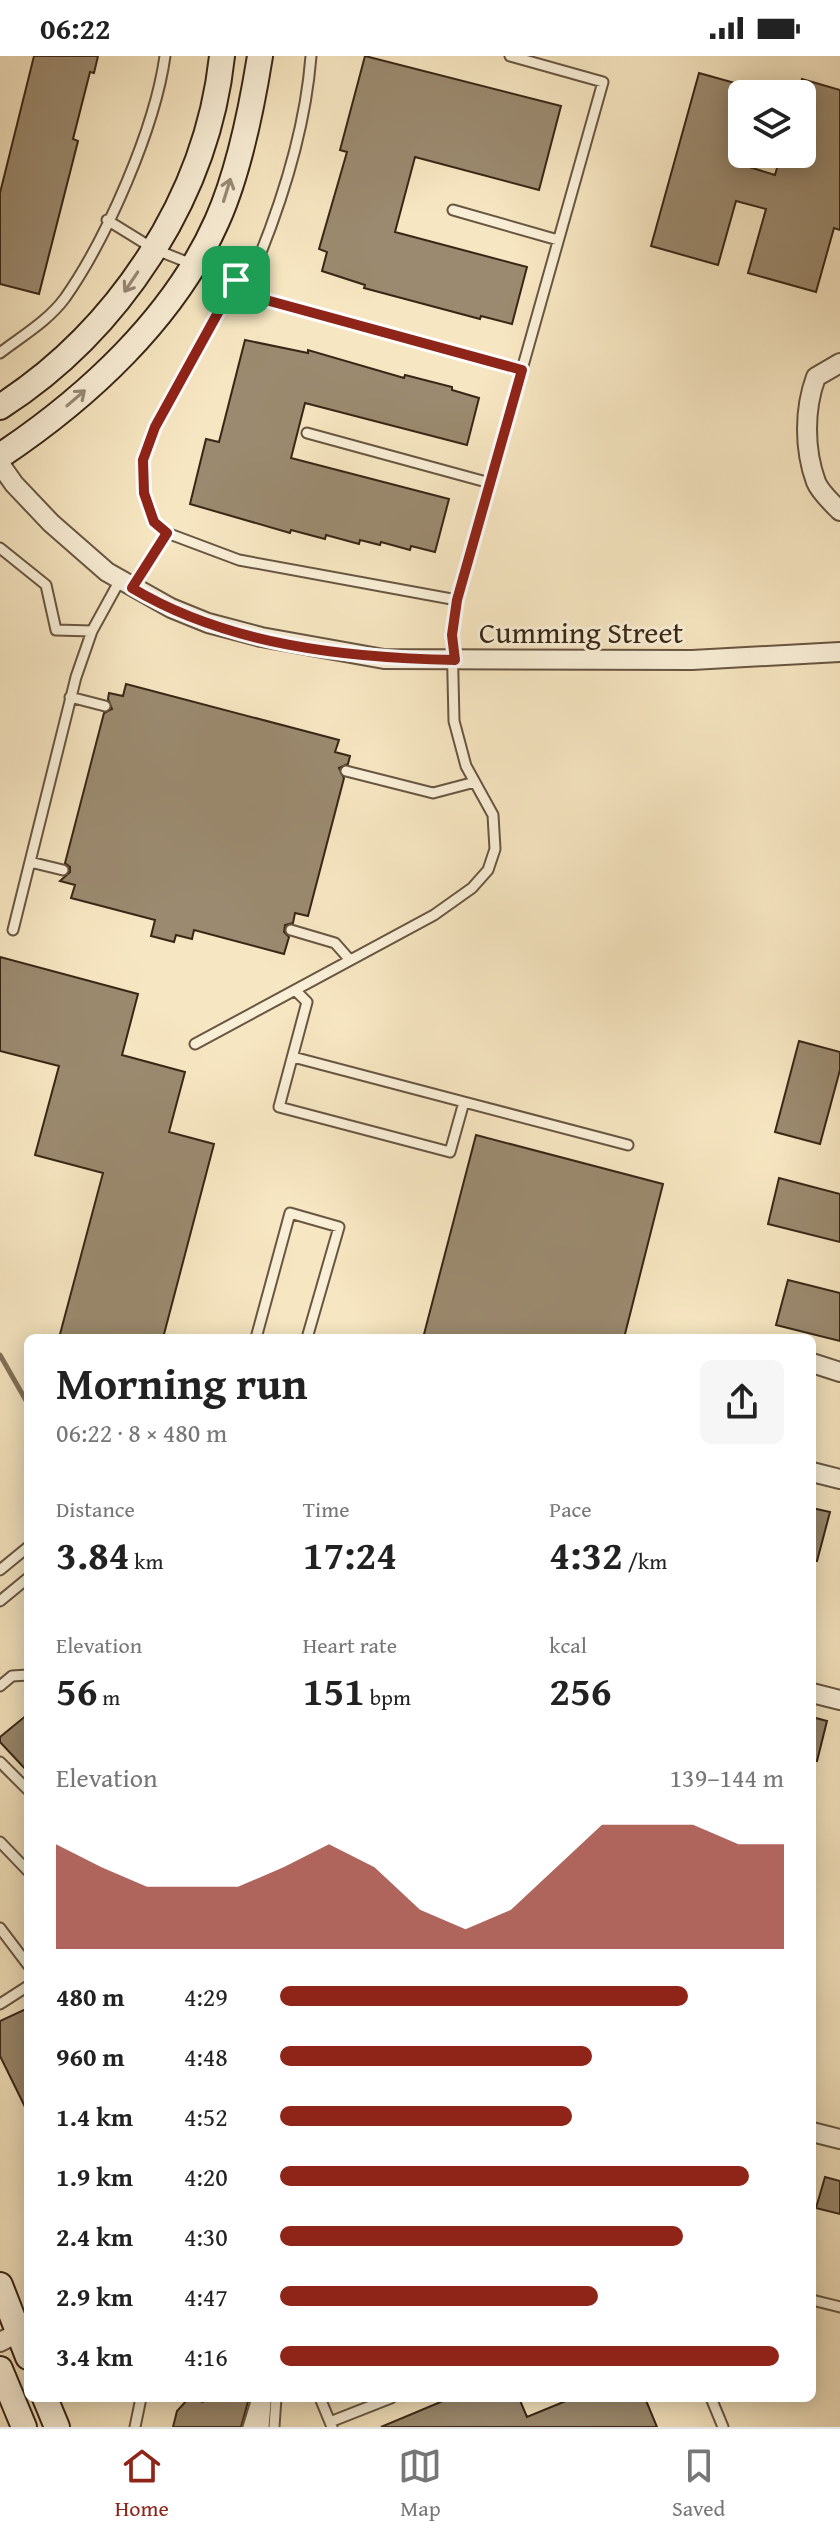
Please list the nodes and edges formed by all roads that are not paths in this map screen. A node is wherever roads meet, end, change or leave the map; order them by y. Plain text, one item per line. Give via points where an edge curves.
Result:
1 (165, 56) edge
2 (222, 56) edge
3 (260, 56) edge
4 (311, 56) edge
5 (510, 56) edge
6 (453, 210) dead end
7 (107, 220) junction
8 (558, 240) junction
9 (154, 249) junction
10 (193, 263) junction
11 (236, 280) junction
12 (247, 286) junction
13 (0, 353) edge
14 (840, 363) edge
15 (522, 370) junction
16 (0, 407) edge
17 (307, 433) dead end
18 (0, 456) edge
19 (0, 464) edge
20 (490, 483) junction
21 (840, 511) edge
22 (167, 533) junction
23 (0, 548) edge
24 (126, 584) junction
25 (457, 600) junction
26 (92, 631) junction
27 (840, 652) edge
28 (455, 660) junction
29 (70, 697) junction
30 (105, 706) dead end
31 (346, 771) dead end
32 (475, 782) junction
33 (30, 862) junction
34 (63, 870) dead end
35 (13, 930) dead end
36 (291, 930) dead end
37 (350, 960) junction
38 (295, 990) junction
39 (195, 1044) dead end
40 (293, 1057) junction
41 (464, 1102) junction
42 (628, 1145) dead end
43 (257, 1334) edge
44 (308, 1334) edge
45 (816, 1364) edge
46 (840, 1372) edge
47 (816, 1473) edge
48 (840, 1479) edge
49 (24, 1550) edge
50 (0, 1570) edge
51 (24, 1581) edge
52 (0, 1601) edge
53 (24, 1675) edge
54 (0, 1686) edge
55 (816, 1694) edge
56 (840, 1700) edge
57 (0, 1762) edge
58 (24, 1786) edge
59 (0, 1842) edge
60 (24, 1867) edge
61 (1, 1932) edge
62 (24, 1960) edge
63 (24, 1989) edge
64 (0, 2004) edge
65 (816, 2133) edge
66 (840, 2139) edge
67 (0, 2285) edge
68 (816, 2301) edge
69 (840, 2307) edge
70 (15, 2335) edge
71 (0, 2369) edge
72 (47, 2402) edge
73 (140, 2402) edge
74 (259, 2402) edge
75 (260, 2402) edge
76 (261, 2402) edge
77 (276, 2402) edge
78 (322, 2402) edge
79 (380, 2402) edge
80 (713, 2402) edge
81 (331, 2424) edge
82 (24, 2427) edge
83 (57, 2427) edge
84 (135, 2427) edge
85 (248, 2427) edge
86 (256, 2427) edge
87 (264, 2427) edge
88 (274, 2427) edge
89 (723, 2427) edge

1 - 7 lane via 148,126
2 - 9 main road via 204,139
10 -> 3 main road via 217,220 254,96
4 - 12 lane via 308,95 270,234
5 - 8 lane via 603,82
6 - 8 lane
7 - 9 lane
7 - 13 lane via 64,298
8 - 15 lane
9 - 10 lane
9 -> 16 main road via 114,307 75,350
10 - 11 lane
18 -> 10 main road via 78,397 128,349
11 - 12 lane
11 - 22 lane via 155,427 143,460 144,493 154,522
12 - 15 lane via 266,300
14 - 21 street via 816,377 807,402 817,484
15 - 20 lane
17 - 20 lane
19 - 24 street, Cumming Street via 51,523
20 - 25 lane
22 - 24 lane
22 - 25 lane via 239,560
23 - 26 lane via 46,585 56,630
24 - 26 lane
24 - 28 street, Cumming Street via 208,623 261,637 372,657
25 - 28 lane
26 - 29 lane
27 - 28 street, Cumming Street via 692,660
28 - 32 lane via 457,739
29 - 30 lane
29 - 33 lane
31 - 32 lane via 433,793
32 - 37 lane via 496,832 488,870 434,915
33 - 34 lane
33 - 35 lane
36 - 37 lane via 335,943
37 - 38 lane
38 - 39 lane
38 - 40 lane via 307,1002
40 - 41 lane
40 - 41 lane via 279,1107 450,1152
41 - 42 lane
43 - 44 lane via 290,1213 339,1227
45 - 46 street
47 - 48 street
49 - 50 lane
51 - 52 lane
53 - 54 lane via 12,1676
55 - 56 street
57 - 58 lane
59 - 60 lane
61 - 62 lane
63 - 64 lane
65 - 66 street
67 - 70 main road
68 - 69 lane
71 - 82 main road
72 - 83 main road
73 - 84 lane
74 - 85 lane
75 - 86 lane
76 - 87 lane
77 - 88 lane
78 - 81 lane
79 - 81 lane
80 - 89 lane

